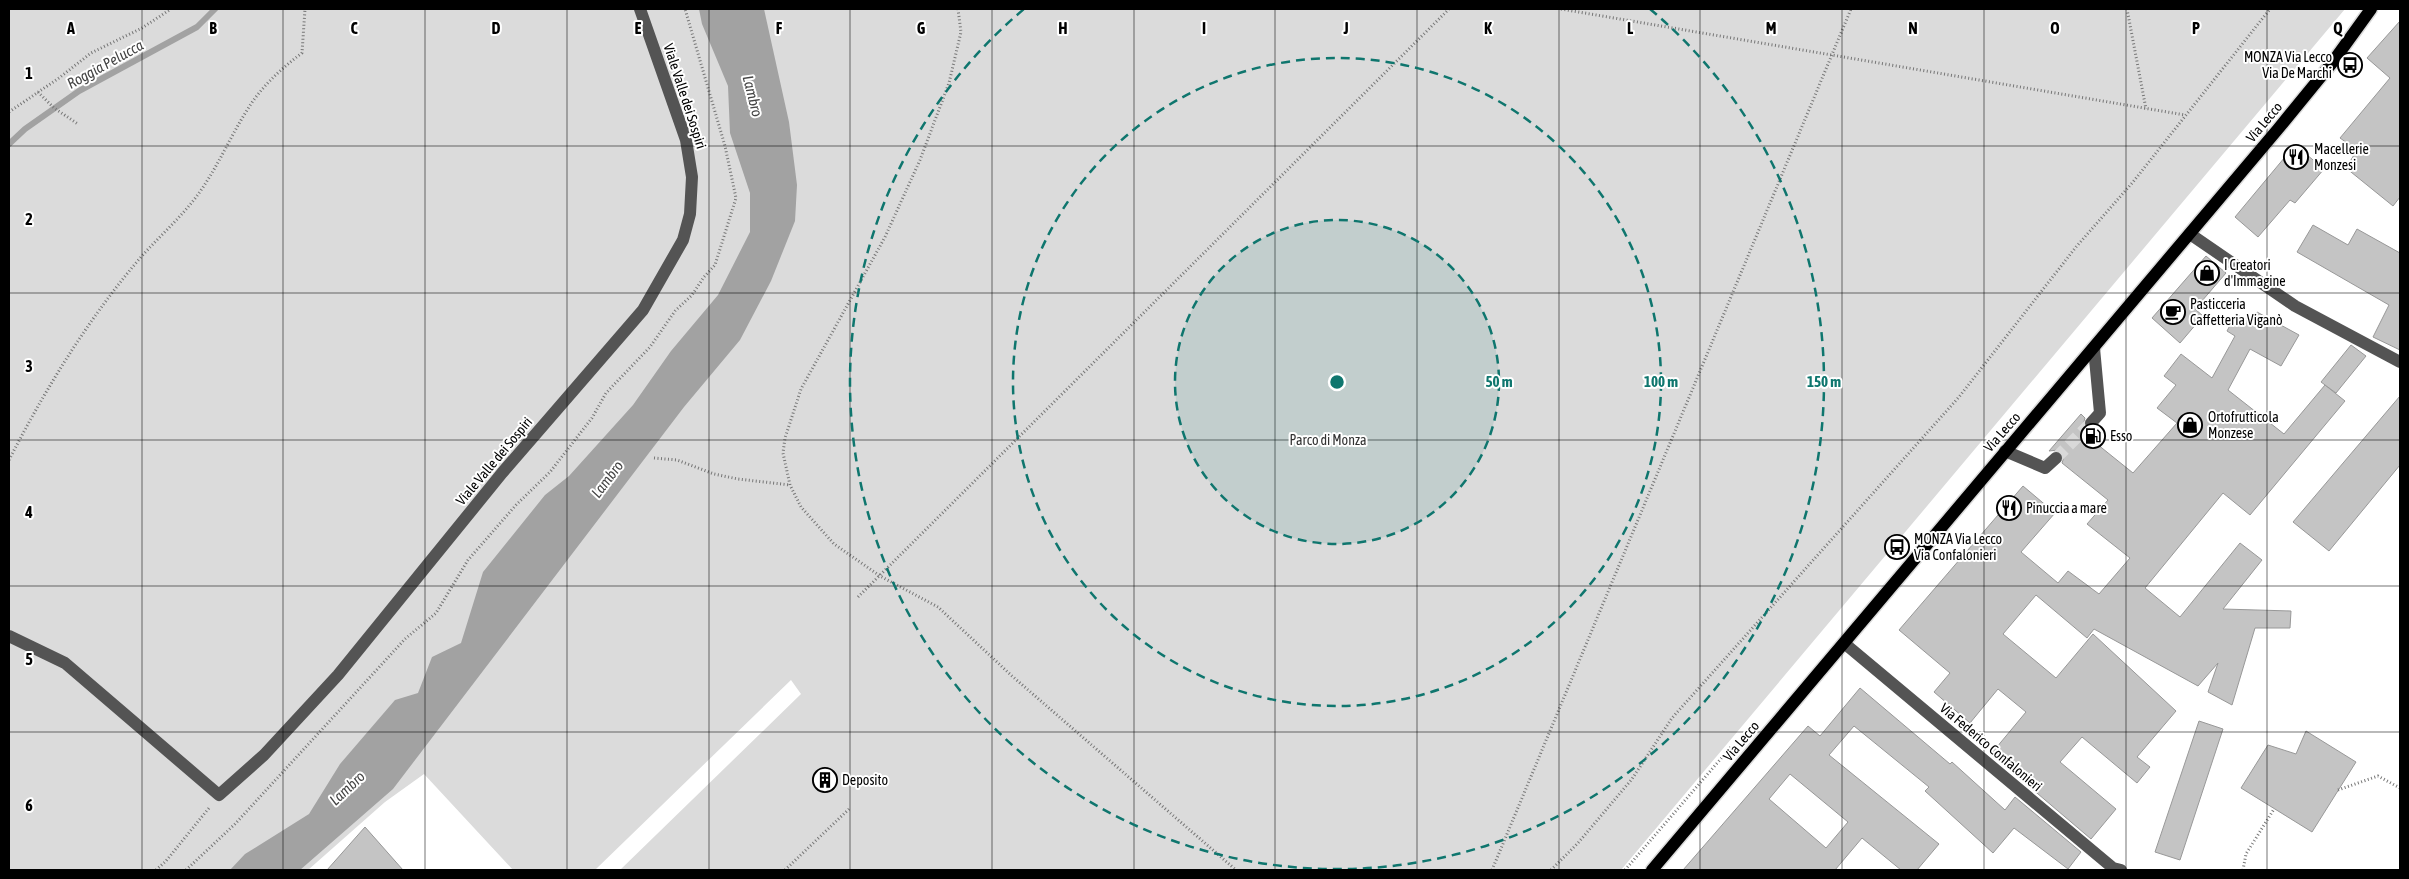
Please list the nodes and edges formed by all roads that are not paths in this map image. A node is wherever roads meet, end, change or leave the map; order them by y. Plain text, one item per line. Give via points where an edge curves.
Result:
1 (640, 9) edge
2 (2371, 9) edge
3 (2190, 234) junction
4 (2094, 348) junction
5 (2400, 362) edge
6 (2091, 423) tunnel mouth
7 (2005, 451) junction
8 (2056, 458) tunnel mouth
9 (9, 636) edge
10 (1844, 643) junction
11 (1652, 870) edge
12 (2122, 870) edge

1 - 9 street, Viale Valle dei Sospiri via 686,140 692,177 690,214 683,240 643,310 502,473 338,675 264,755 219,795 65,663
2 - 3 main road, Via Lecco via 2332,64
3 - 4 main road, Via Lecco
3 - 5 street via 2295,306
4 - 6 street via 2100,413
4 - 7 main road, Via Lecco
7 - 8 street via 2046,468
7 - 10 main road, Via Lecco
10 - 11 main road, Via Lecco
10 - 12 street, Via Federico Confalonieri via 2112,868

